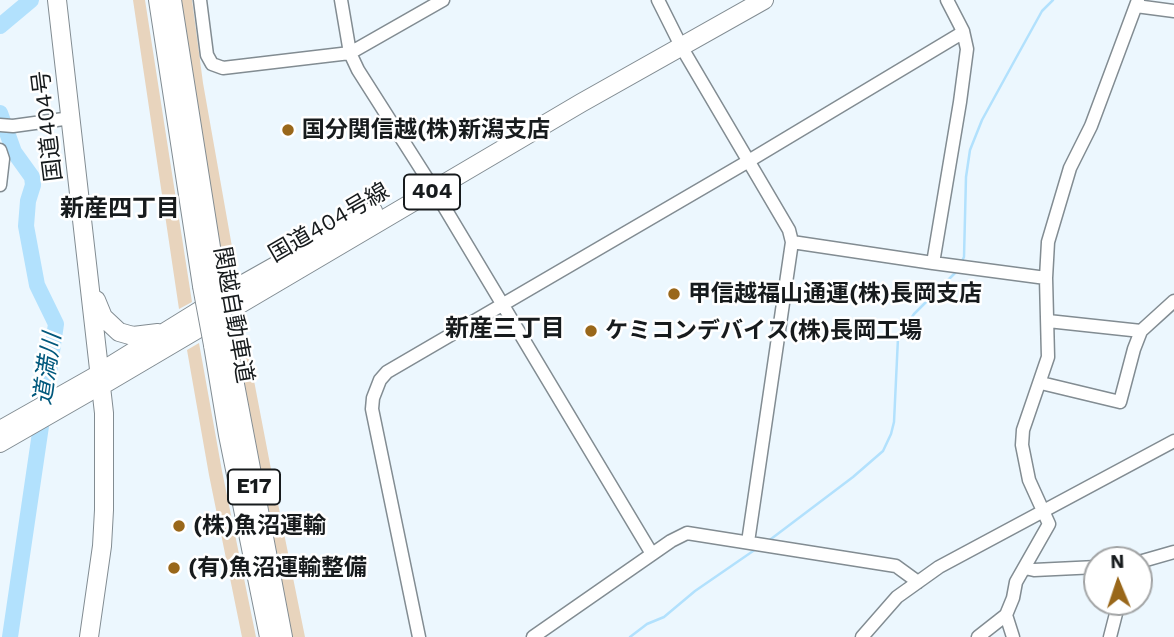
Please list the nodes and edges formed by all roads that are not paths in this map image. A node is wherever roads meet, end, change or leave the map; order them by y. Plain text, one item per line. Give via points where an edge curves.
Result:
1 (57, 0) edge
2 (158, 0) edge
3 (172, 0) edge
4 (200, 0) edge
5 (341, 0) edge
6 (443, 0) edge
7 (658, 0) edge
8 (743, 0) edge
9 (764, 0) edge
10 (947, 0) edge
11 (1137, 3) edge
12 (1174, 11) edge
13 (963, 31) junction
14 (680, 43) junction
15 (349, 53) junction
16 (71, 118) junction
17 (0, 125) edge
18 (0, 150) edge
19 (747, 162) junction
20 (0, 185) edge
21 (431, 185) junction
22 (792, 242) junction
23 (933, 263) junction
24 (1045, 278) junction
25 (89, 280) junction
26 (209, 283) junction
27 (1174, 300) edge
28 (503, 305) junction
29 (1048, 321) junction
30 (168, 331) junction
31 (1141, 331) junction
32 (219, 341) junction
33 (100, 379) junction
34 (1041, 383) junction
35 (0, 429) edge
36 (1174, 441) edge
37 (0, 444) edge
38 (1043, 513) junction
39 (748, 542) junction
40 (1174, 552) edge
41 (652, 554) junction
42 (1153, 558) edge
43 (1083, 567) edge
44 (1025, 568) junction
45 (918, 582) junction
46 (1006, 615) junction
47 (1115, 616) edge
48 (89, 637) edge
49 (269, 637) edge
50 (283, 637) edge
51 (419, 637) edge
52 (533, 637) edge
53 (862, 637) edge
54 (978, 637) edge
55 (1013, 637) edge
56 (1110, 637) edge

1 - 16 highway, 国道404号
2 - 26 highway, 関越自動車道 / E17
3 - 26 highway, 関越自動車道 / E17
4 - 15 street via 207,55 212,64 223,68
5 - 15 street
6 - 15 street
7 - 14 street
8 - 14 highway, 国道404号線 / 404
9 - 14 highway, 国道404号線 / 404
10 - 13 street
11 - 12 street
11 - 24 street via 1091,126 1066,178 1048,242
13 - 19 street
13 - 23 street via 967,49 962,89
14 - 19 street
14 - 21 highway, 国道404号線 / 404
15 - 21 street
16 - 17 street
16 - 25 highway, 国道404号
18 - 20 street
19 - 22 street
19 - 28 street
21 - 28 street
21 - 30 highway, 国道404号線 / 404 via 238,287
21 - 33 highway, 国道404号線 / 404
22 - 23 street
22 - 39 street
23 - 24 street
24 - 29 street
25 - 30 highway via 103,317 119,332 146,337
25 - 33 highway, 国道404号
26 - 32 highway, 関越自動車道 / E17, bridge
27 - 31 street
28 - 41 street
28 - 51 street via 387,372 373,398
29 - 31 street
29 - 34 street via 1048,357
30 - 33 highway, 国道404号線 / 404
31 - 34 street via 1120,402
32 - 49 highway, 関越自動車道 / E17
32 - 50 highway, 関越自動車道 / E17
33 - 35 main road
33 - 37 main road
33 - 48 highway via 106,452 104,510
34 - 38 street via 1022,445 1029,480
36 - 38 street
38 - 44 street via 1049,524
38 - 45 street
39 - 41 street via 687,533
39 - 45 street via 896,566
40 - 42 street
41 - 52 street
43 - 44 street
44 - 46 street
45 - 53 street via 897,597
46 - 54 street
46 - 55 street
47 - 56 street

